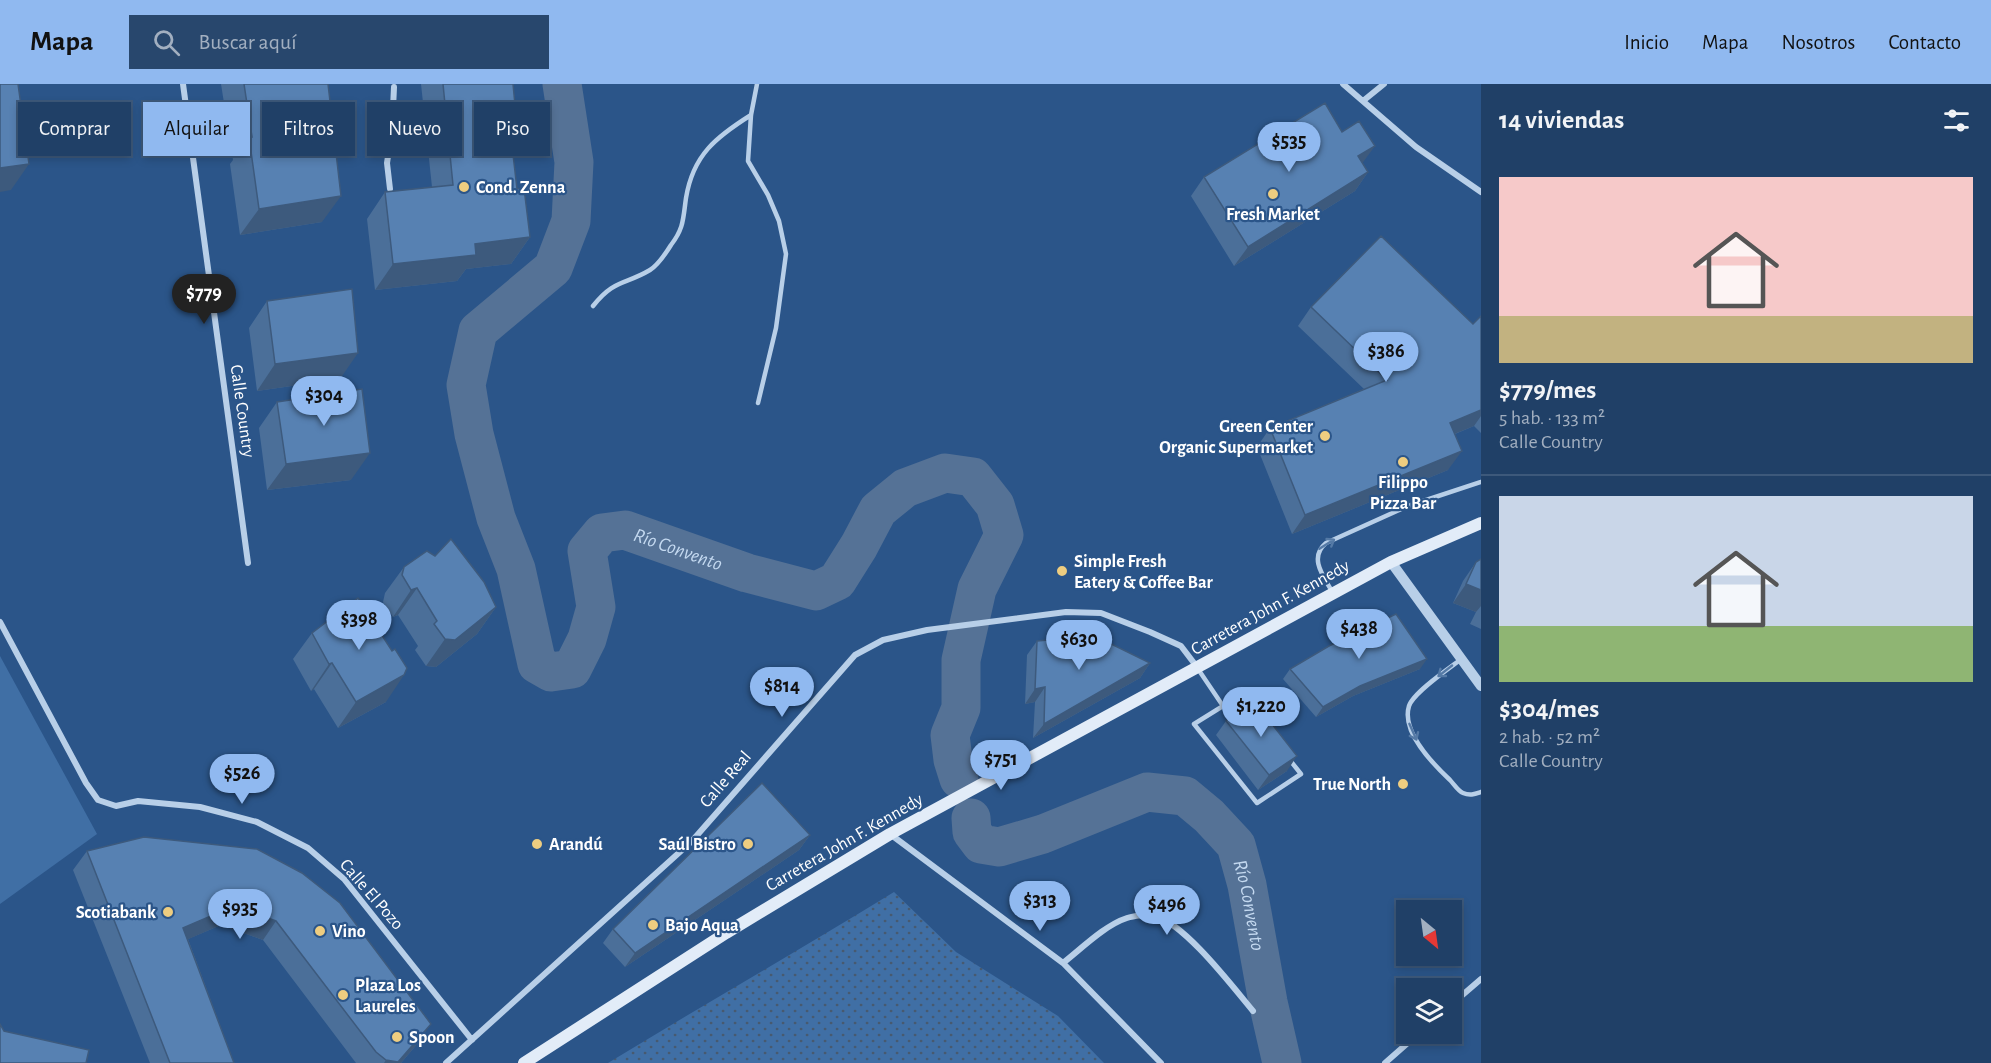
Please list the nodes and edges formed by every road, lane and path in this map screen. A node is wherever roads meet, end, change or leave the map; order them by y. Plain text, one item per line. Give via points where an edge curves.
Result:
1 (183, 84) edge
2 (757, 84) edge
3 (1343, 84) edge
4 (1384, 84) edge
5 (393, 85) edge
6 (1363, 101) junction
7 (751, 115) junction
8 (390, 189) edge
9 (1481, 192) edge
10 (593, 306) dead end
11 (758, 403) dead end
12 (1481, 482) edge
13 (1481, 523) edge
14 (1391, 562) junction
15 (248, 564) dead end
16 (1333, 593) junction
17 (0, 622) edge
18 (1461, 659) junction
19 (1197, 667) junction
20 (1481, 686) edge
21 (1223, 706) junction
22 (1252, 713) edge
23 (1287, 756) edge
24 (1481, 792) edge
25 (890, 834) junction
26 (1062, 963) junction
27 (1481, 979) edge
28 (1462, 995) edge
29 (1253, 1011) dead end
30 (472, 1040) junction
31 (1406, 1044) edge
32 (446, 1063) edge
33 (524, 1063) edge
34 (1161, 1063) edge
35 (1384, 1063) edge

1 - 15 street, Calle Country
2 - 7 lane
3 - 6 street
4 - 6 street
5 - 8 street via 387,163
6 - 9 street via 1416,147
7 - 10 lane via 725,131 702,154 688,189 684,223 652,269 619,282
7 - 11 lane via 748,161 779,221 786,254 776,328
16 -> 12 lane via 1317,555 1326,543 1408,506
13 - 14 main road, Carretera John F. Kennedy
14 - 16 main road, Carretera John F. Kennedy
14 - 18 street
16 - 19 main road, Carretera John F. Kennedy
17 - 30 street, Calle El Pozo via 98,800 116,806 138,801 200,807 257,822 308,849 344,879
18 - 20 street
18 -> 24 lane via 1430,682 1409,705 1408,721 1418,744 1462,793 1472,796
19 - 21 lane
19 - 25 main road, Carretera John F. Kennedy
19 - 30 street, Calle Real via 1181,646 1101,613 1066,612 927,630 883,640 855,656 692,841
21 - 22 lane via 1239,696
21 - 23 lane via 1194,724 1257,803 1301,774
25 - 26 street
25 - 33 main road, Carretera John F. Kennedy via 726,933
26 - 29 street via 1126,919 1153,915 1172,925 1206,955
26 - 34 street
27 - 28 street
30 - 32 street, Calle Real
31 - 35 street

